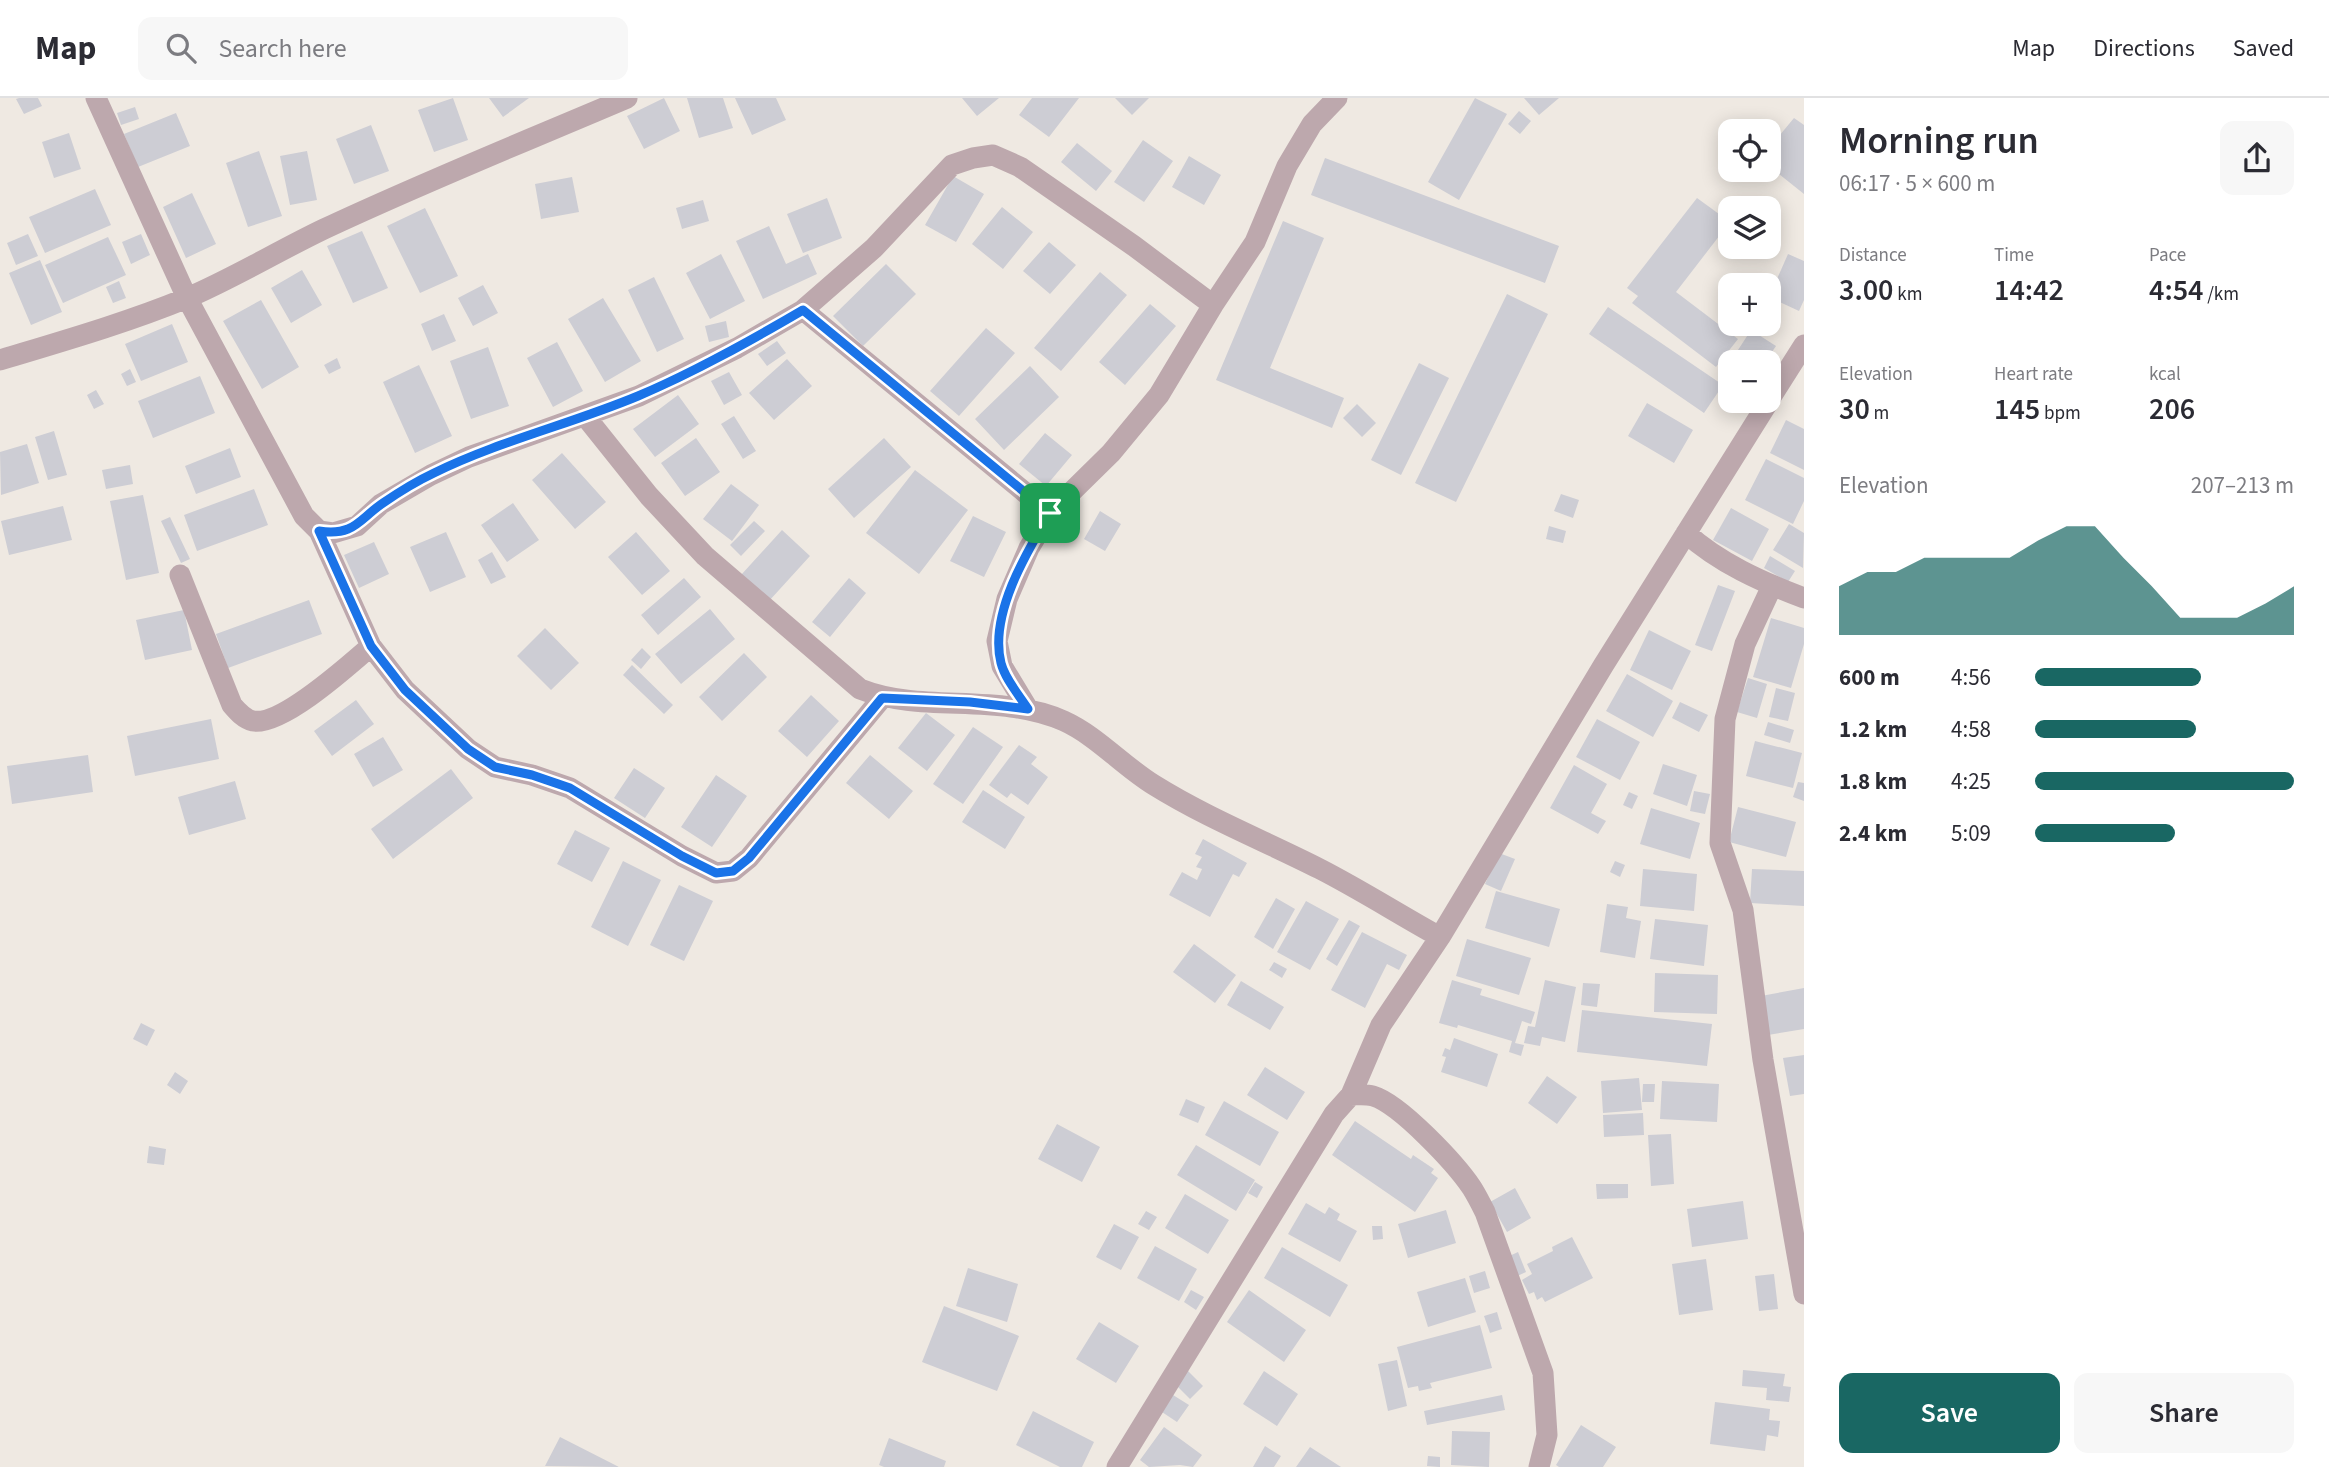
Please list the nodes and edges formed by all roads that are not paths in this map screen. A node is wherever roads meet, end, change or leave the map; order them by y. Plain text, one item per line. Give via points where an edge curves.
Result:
1 (96, 98) edge
2 (627, 98) edge
3 (1337, 98) edge
4 (187, 298) junction
5 (1213, 305) junction
6 (803, 310) junction
7 (1804, 345) edge
8 (0, 360) edge
9 (1781, 381) edge
10 (1761, 413) edge
11 (585, 416) junction
12 (1050, 513) junction
13 (319, 531) junction
14 (1686, 533) junction
15 (180, 575) dead end
16 (1772, 586) junction
17 (1804, 598) edge
18 (371, 646) junction
19 (882, 698) junction
20 (1028, 709) junction
21 (1440, 937) junction
22 (1366, 1055) junction
23 (1351, 1095) junction
24 (1373, 1096) junction
25 (1804, 1294) edge
26 (1117, 1467) edge
27 (1539, 1467) edge

1 - 4 street
2 - 4 street via 321,230
3 - 5 street via 1312,124 1287,166 1255,242
4 - 8 street
4 - 13 street via 304,516
5 - 6 street via 1020,167 993,155 952,165 874,248
5 - 12 street via 1159,395 1111,453
6 - 11 street via 652,390
6 - 12 street
7 - 9 street
10 - 14 street
11 - 13 street via 430,475 381,504 357,526 333,533
11 - 19 street via 705,556 860,689
12 - 20 street via 1007,598 997,641 1002,666
13 - 18 street
14 - 16 street
14 - 21 street
15 - 18 street via 232,705 253,721 277,716 335,678
16 - 17 street
16 - 25 street via 1745,644 1726,719 1720,843 1742,910
18 - 19 street via 405,690 468,749 495,767 570,788 716,873 733,871 749,858
19 - 20 street
20 - 21 street via 1064,721 1153,785 1322,870
21 - 22 street
22 - 23 street
22 - 24 street
23 - 24 street
23 - 26 street via 1334,1114
24 - 27 street via 1399,1113 1454,1165 1485,1212 1543,1373 1547,1435

